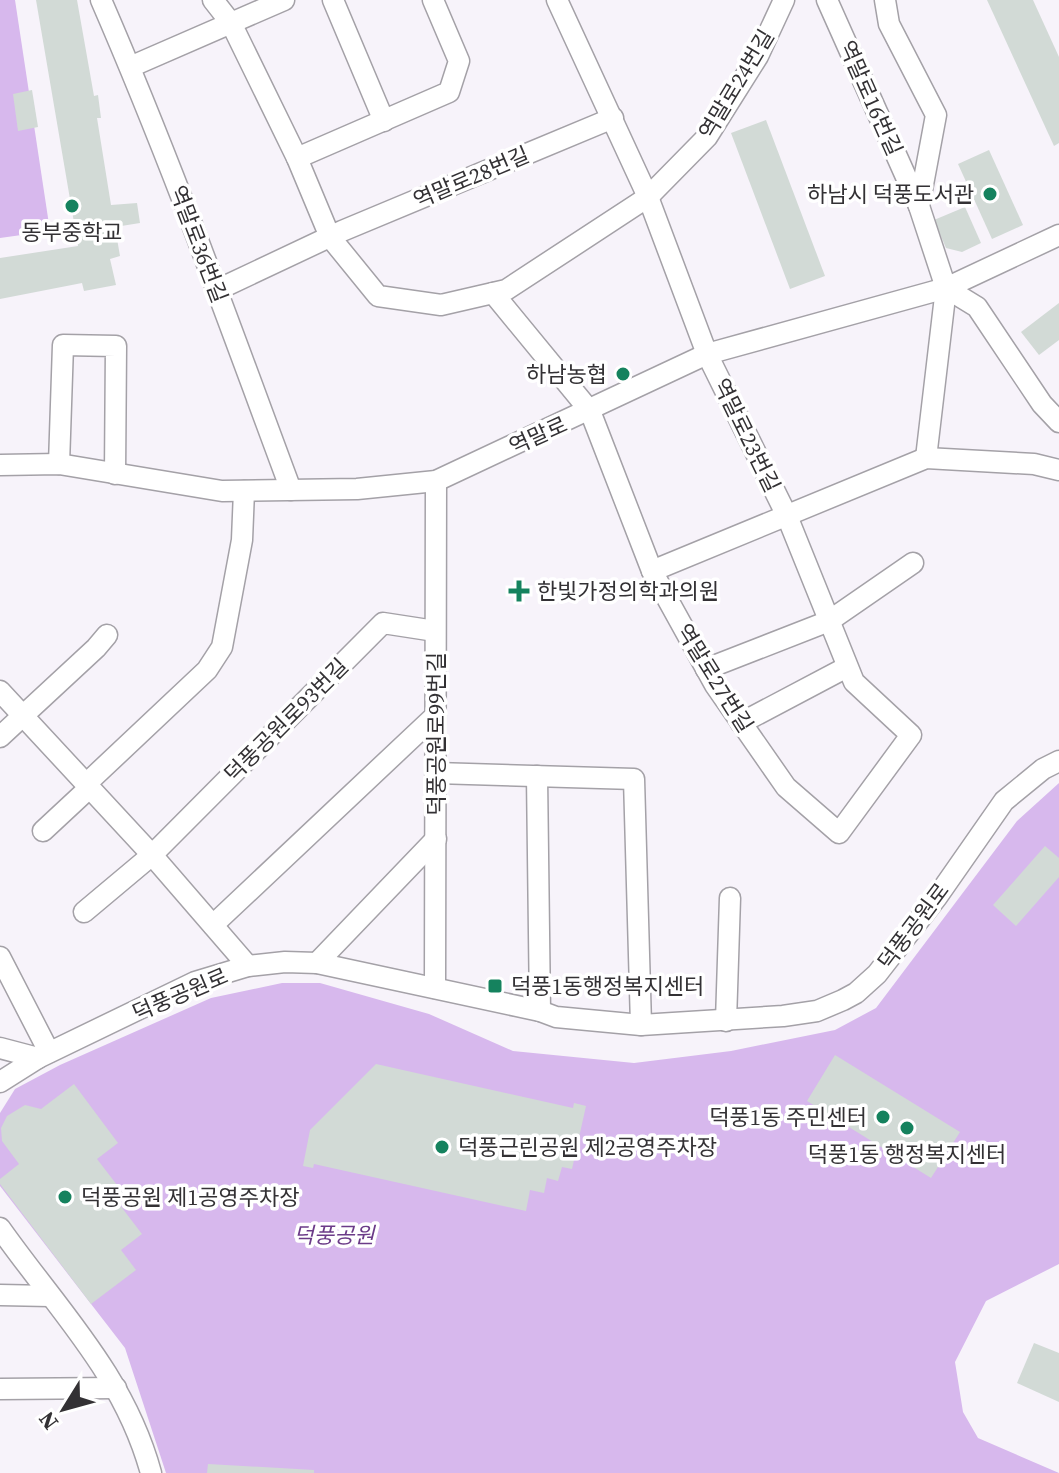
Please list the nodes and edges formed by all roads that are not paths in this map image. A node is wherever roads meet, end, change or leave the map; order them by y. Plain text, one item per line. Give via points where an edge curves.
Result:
1 (101, 0) edge
2 (213, 0) edge
3 (284, 0) edge
4 (333, 0) edge
5 (433, 0) edge
6 (557, 0) edge
7 (784, 0) edge
8 (827, 0) edge
9 (885, 0) edge
10 (231, 23) junction
11 (130, 67) junction
12 (613, 118) junction
13 (384, 121) junction
14 (297, 158) junction
15 (648, 197) junction
16 (919, 206) junction
17 (1059, 235) edge
18 (330, 237) junction
19 (946, 288) junction
20 (217, 290) junction
21 (493, 293) junction
22 (707, 354) junction
23 (590, 411) junction
24 (1059, 422) edge
25 (926, 458) junction
26 (59, 464) junction
27 (0, 465) edge
28 (1059, 470) edge
29 (115, 474) junction
30 (436, 481) junction
31 (291, 490) junction
32 (244, 491) junction
33 (787, 516) junction
34 (913, 563) dead end
35 (652, 571) junction
36 (829, 621) junction
37 (435, 631) junction
38 (107, 635) dead end
39 (847, 667) junction
40 (706, 669) junction
41 (0, 691) edge
42 (435, 716) junction
43 (24, 717) junction
44 (741, 723) junction
45 (0, 737) edge
46 (1059, 761) edge
47 (436, 773) junction
48 (537, 776) junction
49 (86, 784) junction
50 (43, 831) dead end
51 (839, 833) joint
52 (436, 839) junction
53 (152, 855) junction
54 (730, 898) dead end
55 (84, 912) dead end
56 (213, 925) junction
57 (0, 957) edge
58 (317, 963) junction
59 (248, 966) junction
60 (435, 988) junction
61 (540, 1011) junction
62 (726, 1021) junction
63 (641, 1025) junction
64 (0, 1048) edge
65 (44, 1055) junction
66 (0, 1082) edge
67 (0, 1228) edge
68 (0, 1295) edge
69 (50, 1296) junction
70 (116, 1388) junction
71 (0, 1389) edge
72 (146, 1472) edge

1 - 11 street, 역말로36번길
2 - 10 street
3 - 10 street
4 - 13 street
5 - 13 street via 459,61 449,92
6 - 12 street
7 - 15 street, 역말로24번길 via 758,56 707,137
8 - 16 street, 역말로16번길
9 - 16 street via 889,24 936,115
10 - 11 street
10 - 14 street
11 - 20 street, 역말로36번길
12 - 15 street
12 - 18 street, 역말로28번길
13 - 14 street
14 - 18 street
15 - 21 street, 역말로24번길 via 506,290
15 - 22 street
16 - 19 street, 역말로16번길
17 - 19 street, 역말로
18 - 20 street, 역말로28번길
18 - 21 street via 378,296 441,305
19 - 22 street, 역말로
19 - 24 street via 977,307
19 - 25 street
20 - 31 street, 역말로36번길
21 - 23 street
22 - 23 street, 역말로
22 - 33 street, 역말로23번길
23 - 30 street, 역말로
23 - 35 street, 역말로27번길
25 - 28 street
25 - 33 street
26 - 27 street, 역말로
26 - 29 street, 역말로
26 - 29 street via 63,345 116,346
29 - 32 street, 역말로
30 - 31 street, 역말로
30 - 37 street, 덕풍공원로99번길
31 - 32 street, 역말로
32 - 49 street via 242,540 222,647 207,670
33 - 35 street, 역말로23번길
33 - 36 street, 역말로23번길
34 - 36 street
35 - 40 street, 역말로27번길
36 - 39 street, 역말로23번길
36 - 40 street
37 - 42 street, 덕풍공원로99번길
37 - 53 street, 덕풍공원로93번길 via 383,623
38 - 43 street
39 - 44 street
39 - 51 street, 역말로23번길 via 854,682 911,735
40 - 44 street, 역말로27번길
41 - 43 street
42 - 47 street, 덕풍공원로99번길
42 - 56 street
43 - 45 street
43 - 49 street
44 - 51 street, 역말로27번길 via 786,787
46 - 62 street, 덕풍공원로 via 1004,801 937,897 856,993 817,1011
47 - 48 street
47 - 52 street, 덕풍공원로99번길
48 - 61 street
48 - 63 street via 634,779
49 - 50 street via 86,791
49 - 53 street
52 - 58 street
52 - 60 street, 덕풍공원로99번길
53 - 55 street
53 - 56 street
54 - 62 street
56 - 59 street
57 - 65 street
58 - 59 street, 덕풍공원로
58 - 60 street, 덕풍공원로
59 - 65 street, 덕풍공원로 via 195,982
60 - 61 street, 덕풍공원로
61 - 63 street, 덕풍공원로
62 - 63 street, 덕풍공원로
64 - 65 street
65 - 66 street, 덕풍공원로
67 - 69 street
68 - 69 street
69 - 70 street
70 - 71 street
70 - 72 street via 143,1444

